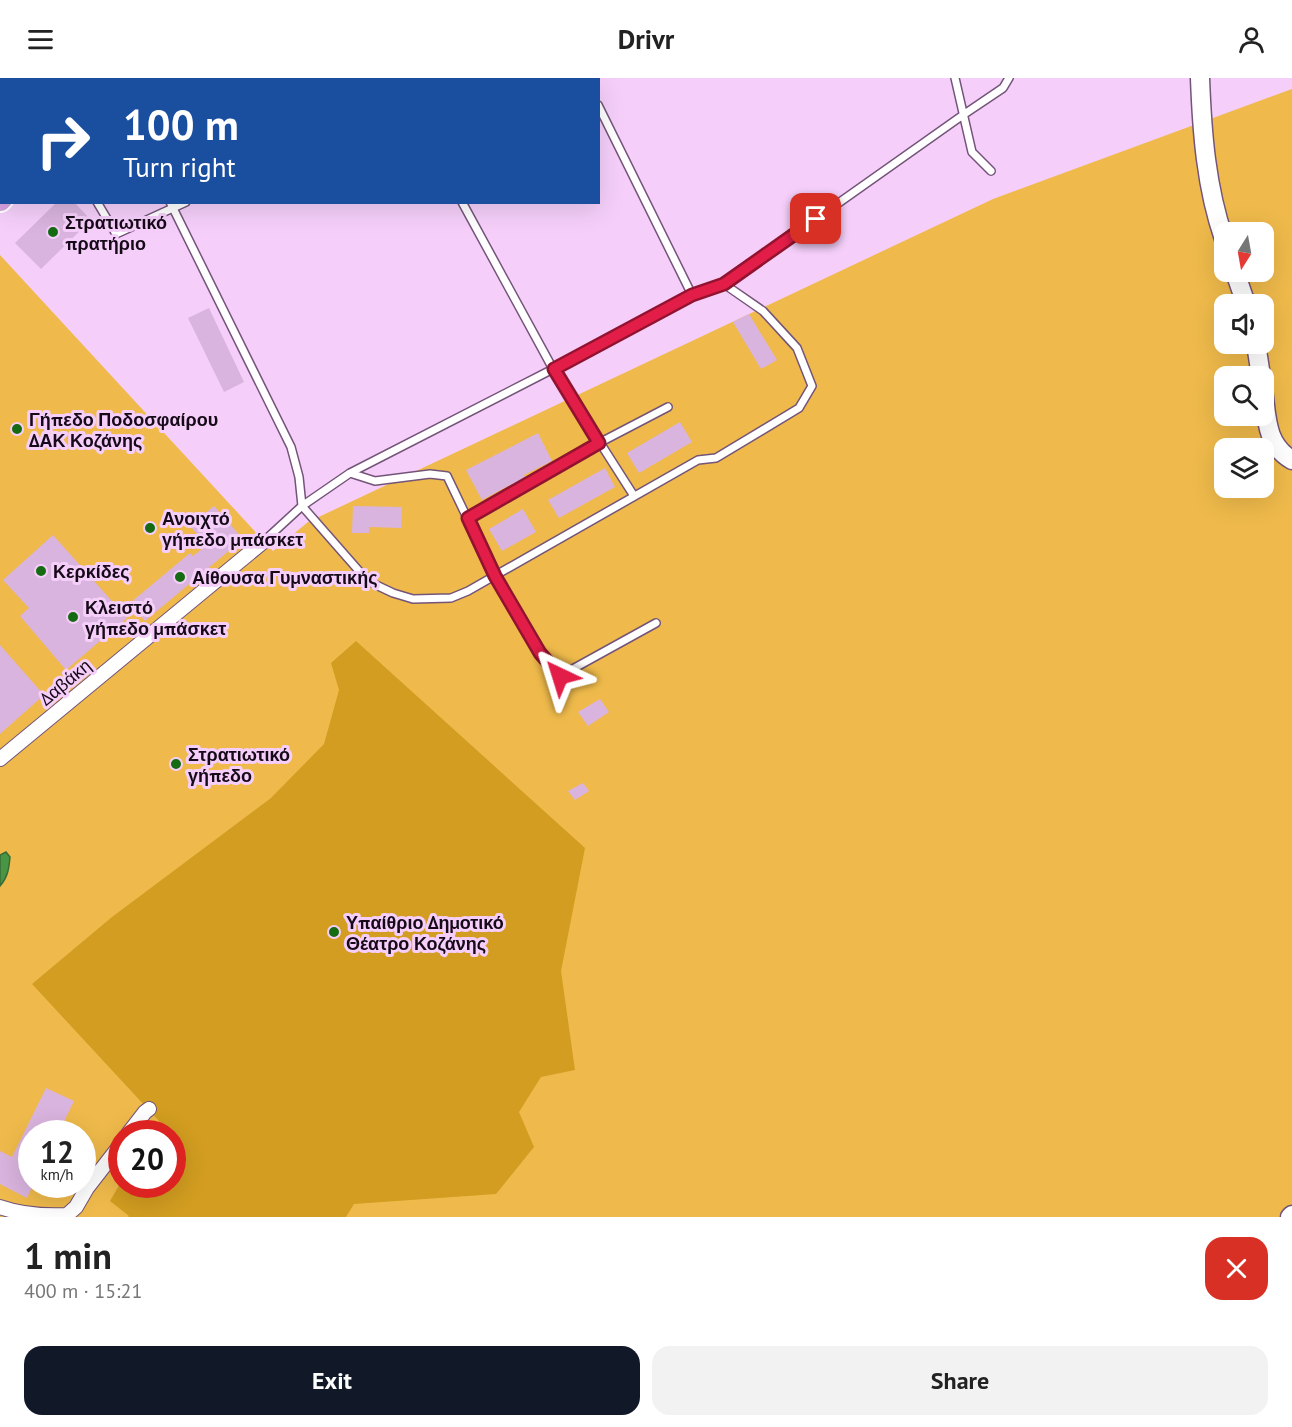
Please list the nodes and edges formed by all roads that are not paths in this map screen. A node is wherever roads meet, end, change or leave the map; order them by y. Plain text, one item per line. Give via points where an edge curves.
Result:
1 (955, 78) edge
2 (1009, 78) edge
3 (1200, 78) edge
4 (600, 109) edge
5 (963, 115) junction
6 (991, 171) dead end
7 (98, 204) edge
8 (463, 204) edge
9 (171, 206) edge
10 (1219, 222) edge
11 (724, 284) junction
12 (692, 295) junction
13 (554, 369) junction
14 (668, 407) dead end
15 (1268, 426) edge
16 (599, 443) junction
17 (1292, 460) edge
18 (350, 474) junction
19 (634, 496) junction
20 (302, 506) junction
21 (468, 518) junction
22 (264, 541) joint
23 (495, 576) junction
24 (656, 623) dead end
25 (0, 759) edge
26 (149, 1110) dead end
27 (139, 1120) edge
28 (108, 1161) edge
29 (5, 1212) edge

1 - 5 lane
2 - 5 lane via 1003,88
3 - 10 street via 1204,142
4 - 12 lane
5 - 6 lane via 972,152
5 - 11 lane
7 - 9 lane via 116,234
8 - 13 lane
9 - 20 lane via 291,447
11 - 12 lane
11 - 19 lane via 763,311 786,336 796,348 812,386 800,408 716,458 698,460
12 - 13 lane
13 - 16 lane
13 - 18 lane
14 - 16 lane
15 - 17 street via 1274,444
16 - 19 lane
16 - 21 lane
18 - 20 lane
18 - 21 lane via 375,481 430,474 447,476
19 - 23 lane
20 - 22 lane
20 - 23 lane via 359,571 393,593 413,599 451,598
21 - 23 lane
22 - 25 street, Δαβάκη
23 - 24 lane via 540,653 560,676
26 - 27 street
28 - 29 street via 67,1215

